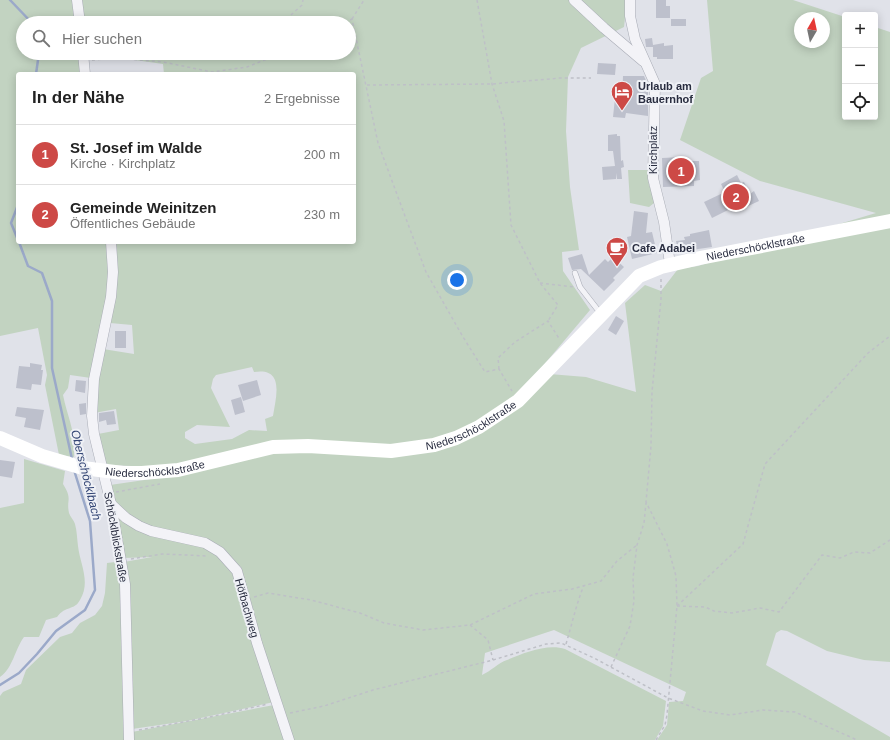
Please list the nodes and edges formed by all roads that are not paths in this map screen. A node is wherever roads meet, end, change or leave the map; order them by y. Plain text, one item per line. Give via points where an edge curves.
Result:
1 (77, 0) edge
2 (574, 0) edge
3 (630, 0) edge
4 (79, 16) edge
5 (635, 39) junction
6 (626, 47) junction
7 (84, 60) edge
8 (644, 62) junction
9 (85, 72) edge
10 (890, 221) edge
11 (111, 244) edge
12 (665, 269) junction
13 (575, 273) dead end
14 (601, 314) junction
15 (0, 438) edge
16 (104, 471) junction
17 (111, 504) junction
18 (129, 736) edge
19 (289, 740) edge

1 - 4 street
2 - 6 street
3 - 5 street, Kirchplatz via 630,16
5 - 6 street
5 - 8 street, Kirchplatz
6 - 8 street
7 - 9 street
8 - 12 street, Kirchplatz via 655,84 653,178 664,222
10 - 12 main road, Niederschöcklstraße
11 - 16 street, Schöcklblickstraße via 111,297 94,379 92,406 94,434
12 - 14 main road, Niederschöcklstraße via 639,276
13 - 14 lane via 580,287
14 - 16 main road, Niederschöcklstraße via 518,402 479,427 456,438 391,451 308,446 274,447 178,470 142,473
15 - 16 main road, Niederschöcklstraße via 30,454
16 - 17 street, Schöcklblickstraße
17 - 18 street, Schöcklblickstraße via 127,607
17 - 19 street, Höfbachweg via 139,526 205,543 227,558 237,571 257,643

